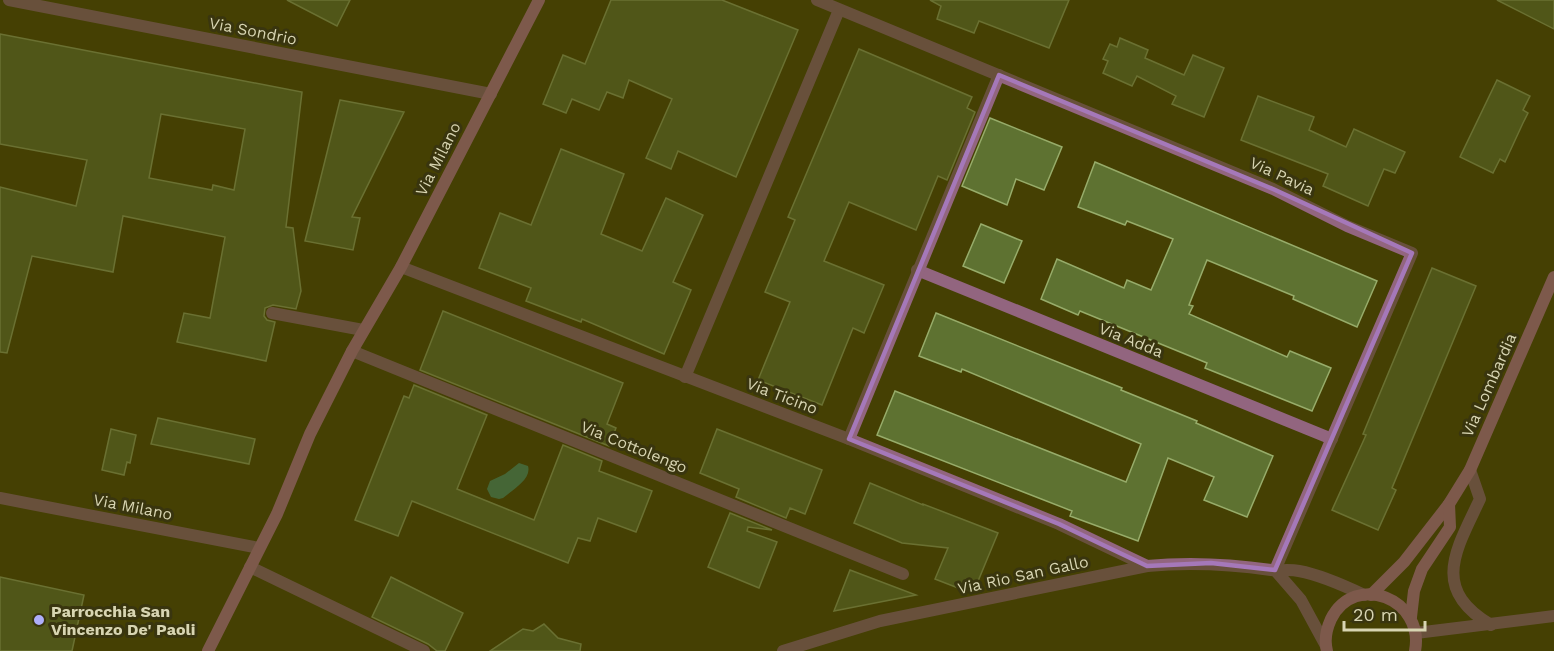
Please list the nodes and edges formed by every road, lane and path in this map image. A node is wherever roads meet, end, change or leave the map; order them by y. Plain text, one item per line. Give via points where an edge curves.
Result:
1 (9, 0) edge
2 (538, 0) edge
3 (817, 0) edge
4 (839, 10) junction
5 (999, 75) junction
6 (490, 94) junction
7 (401, 267) junction
8 (917, 270) junction
9 (1554, 277) edge
10 (272, 313) dead end
11 (363, 330) junction
12 (352, 351) junction
13 (685, 376) junction
14 (849, 439) junction
15 (1332, 440) junction
16 (1470, 470) junction
17 (0, 498) edge
18 (1449, 504) junction
19 (259, 548) junction
20 (1147, 566) junction
21 (250, 567) junction
22 (1275, 570) junction
23 (903, 574) dead end
24 (1367, 595) junction
25 (1554, 616) edge
26 (1411, 617) junction
27 (1491, 625) junction
28 (1416, 633) junction
29 (1326, 649) edge
30 (208, 651) edge
31 (424, 651) edge
32 (783, 651) edge
33 (1415, 651) edge

1 - 6 street, Via Sondrio
2 - 6 street, Via Milano
3 - 4 street, Via Pavia
4 - 5 street, Via Pavia
4 - 13 street
5 - 8 street
5 - 15 street, Via Pavia via 1273,189 1412,253
6 - 7 street, Via Milano
7 - 11 street, Via Milano
7 - 13 street, Via Ticino
8 - 14 street
8 - 15 street, Via Adda
9 - 16 street, Via Lombardia
10 - 11 street
11 - 12 street, Via Milano
12 - 19 street, Via Milano
12 - 23 street, Via Cottolengo
13 - 14 street, Via Ticino
14 - 20 street, Via Ticino via 1059,524
15 - 22 street, Via Pavia
16 - 18 street, Via Lombardia
16 - 27 street via 1480,499 1455,559 1453,581 1473,615
17 - 19 street, Via Milano
18 - 24 street, Via Lombardia via 1404,562
18 - 26 street, Via Lombardia via 1450,527 1422,569
19 - 21 street, Via Milano
20 - 22 street, Via Rio San Gallo via 1211,563
20 - 32 street, Via Rio San Gallo via 880,621
21 - 30 street, Via Milano
21 - 31 street
22 - 24 street, Via Rio San Gallo via 1300,571
22 - 29 street via 1301,600
24 - 26 street via 1394,601
24 - 29 street, Via Lombardia via 1345,603 1334,613 1327,627
25 - 27 street
26 - 28 street
27 - 28 street
28 - 33 street

